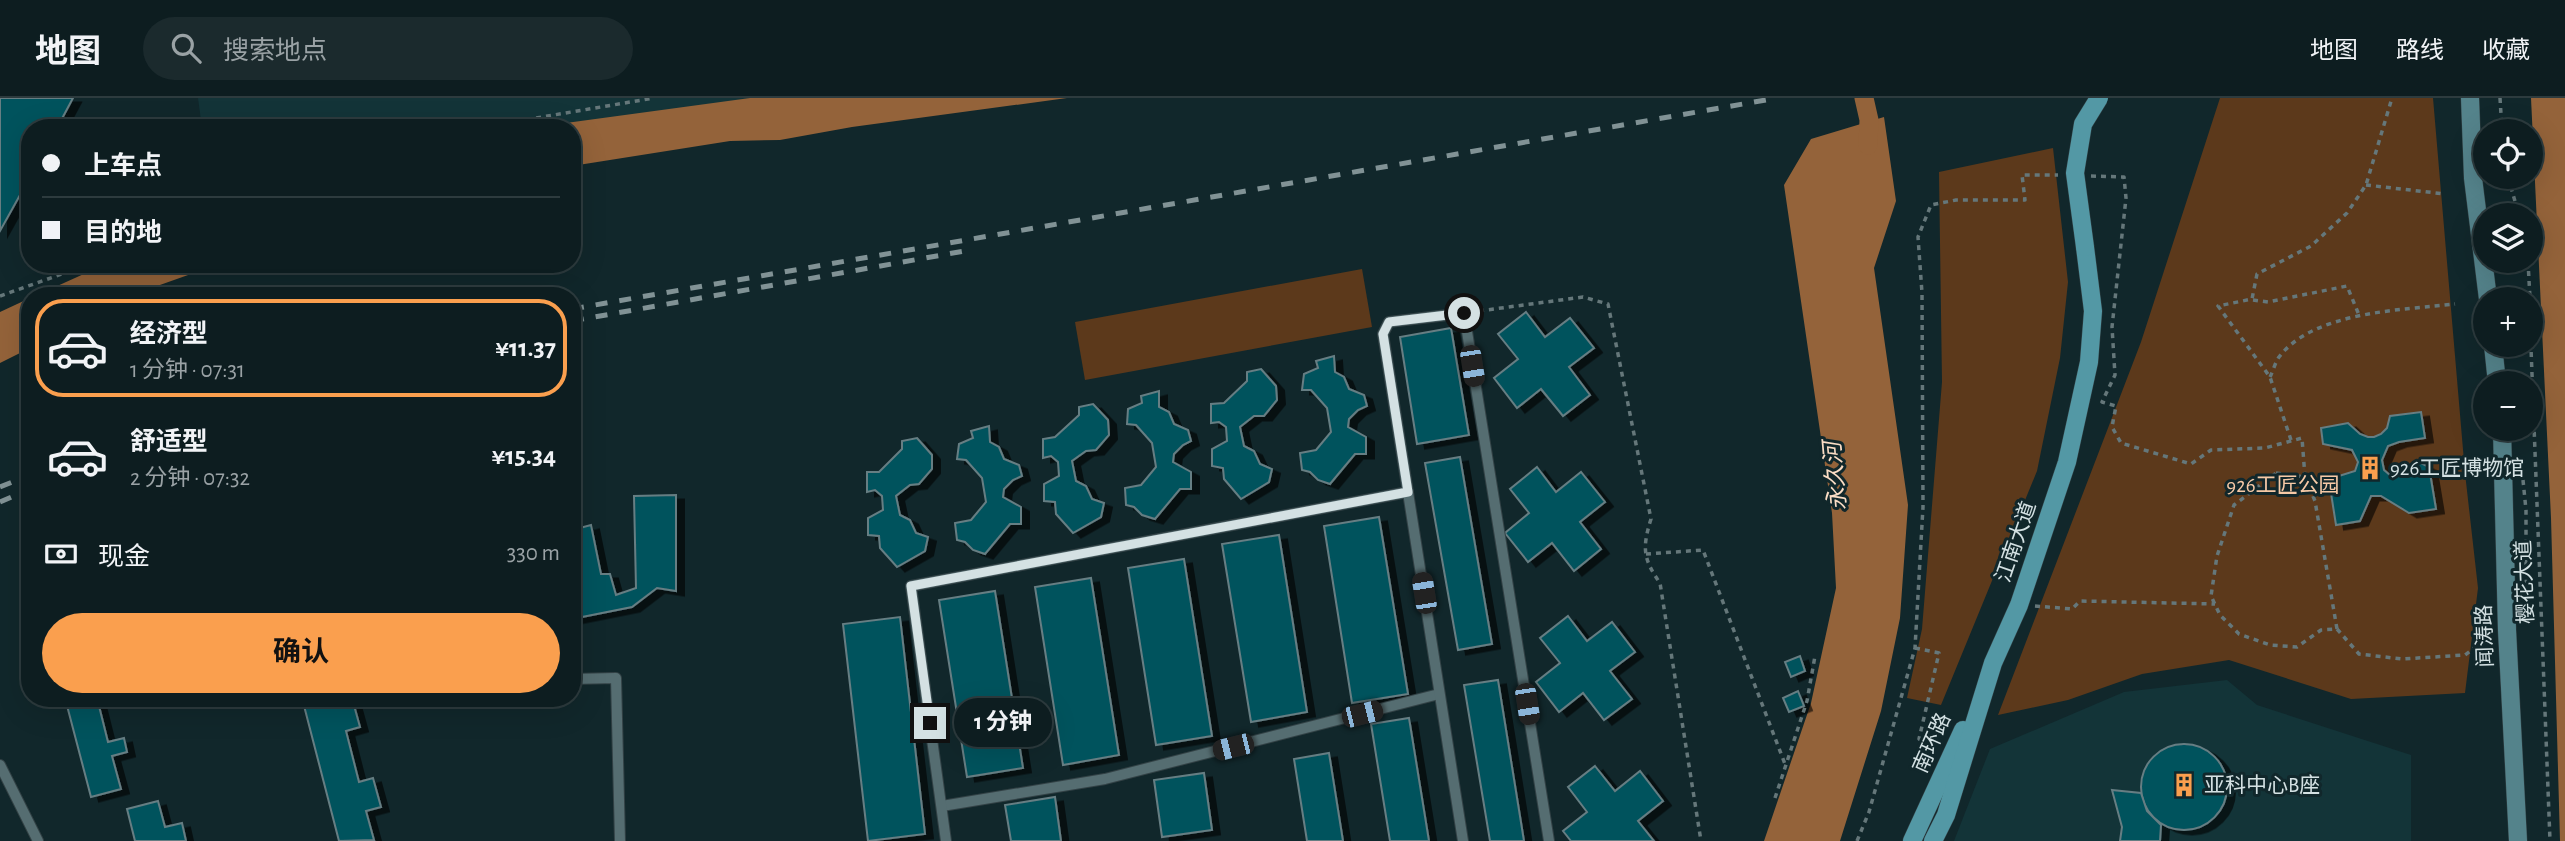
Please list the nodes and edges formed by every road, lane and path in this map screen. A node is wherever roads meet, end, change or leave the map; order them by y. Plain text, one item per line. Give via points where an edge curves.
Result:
1 (654, 98) edge
2 (2099, 98) edge
3 (2392, 98) edge
4 (2470, 98) edge
5 (2500, 98) edge
6 (530, 119) edge
7 (2501, 119) edge
8 (2060, 176) dead end
9 (2085, 176) dead end
10 (2366, 186) junction
11 (2445, 194) dead end
12 (65, 273) edge
13 (25, 287) edge
14 (2487, 287) edge
15 (21, 289) edge
16 (0, 296) edge
17 (2252, 299) junction
18 (2455, 304) dead end
19 (1464, 313) junction
20 (2359, 315) junction
21 (2531, 357) edge
22 (2270, 377) junction
23 (2291, 441) junction
24 (2502, 441) edge
25 (2522, 470) dead end
26 (2305, 477) junction
27 (1408, 492) junction
28 (1646, 554) junction
29 (2215, 604) junction
30 (2019, 605) junction
31 (2337, 629) junction
32 (2526, 631) dead end
33 (2482, 642) dead end
34 (1915, 648) junction
35 (1815, 656) dead end
36 (1993, 663) junction
37 (581, 679) edge
38 (1440, 694) junction
39 (1919, 739) dead end
40 (1785, 764) junction
41 (0, 765) edge
42 (1775, 798) dead end
43 (942, 806) junction
44 (37, 841) edge
45 (621, 841) edge
46 (946, 841) edge
47 (1463, 841) edge
48 (1549, 841) edge
49 (1701, 841) edge
50 (1857, 841) edge
51 (1912, 841) edge
52 (1933, 841) edge
53 (2518, 841) edge
54 (2550, 841) edge

1 - 6 path
2 - 30 main road, 江南大道, bridge via 2083,124 2075,173 2094,311 2089,362 2067,462
3 - 10 path
4 - 14 main road via 2473,178
5 - 7 path
8 - 34 path via 2022,175 2025,200 1956,200 1931,205 1918,237 1923,507
9 - 23 path via 2123,177 2126,198 2112,327 2115,375 2102,402 2116,406 2112,427 2121,443 2191,464 2211,450 2266,448
10 - 11 path
10 - 17 path via 2347,214 2311,246 2257,274
12 - 13 path
15 - 16 path
17 - 20 path via 2268,302 2347,286
17 - 22 path via 2218,306
18 - 20 path
19 - 27 lane via 1389,322 1383,334
19 - 28 path via 1583,298 1608,304 1651,519 1644,541
19 - 48 lane
20 - 22 path via 2308,332 2279,358
21 - 54 path, 樱花大道
22 - 23 path
23 - 26 path via 2302,438
24 - 53 main road, 闻涛路
25 - 32 path
26 - 29 path via 2276,473 2234,505 2217,556 2211,596
26 - 31 path via 2315,501
27 - 38 lane
27 - 43 lane via 911,586
28 - 40 path via 1703,550
28 - 49 path via 1647,565 1660,583
29 - 30 path via 2080,601 2072,609
29 - 31 path via 2239,634 2270,645 2297,647 2321,630
30 - 36 main road, 江南大道
31 - 33 path via 2358,654 2402,659 2465,655
34 - 39 path via 1938,653
34 - 50 path
35 - 40 path via 1807,701
36 - 51 main road, 南环路
36 - 52 main road, 江南大道 via 1946,816
37 - 45 lane via 617,678
38 - 43 lane via 1105,779
38 - 47 lane
40 - 42 path
41 - 44 lane
43 - 46 lane

